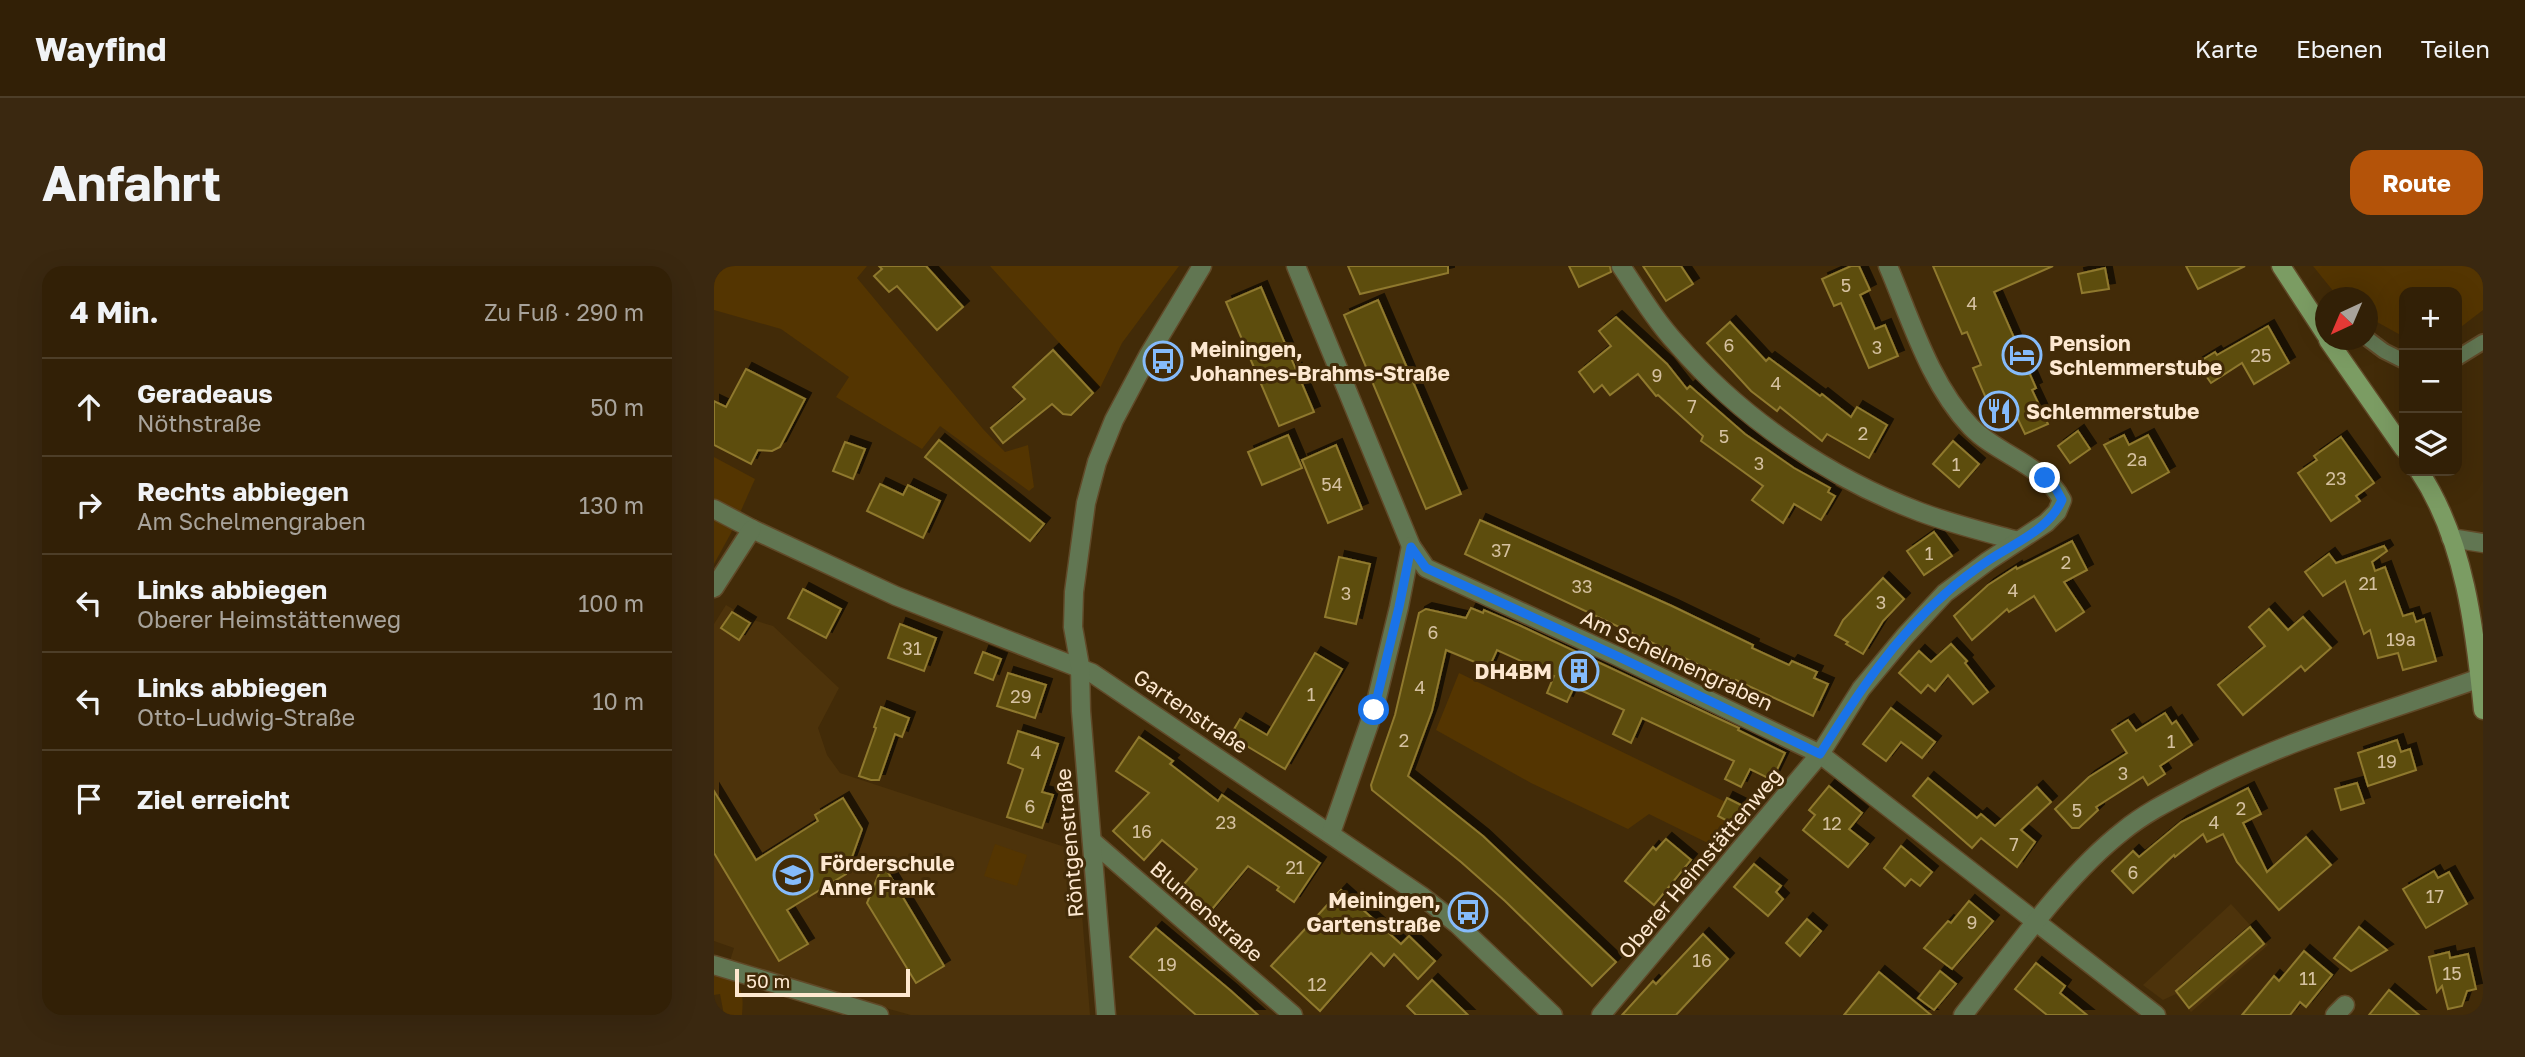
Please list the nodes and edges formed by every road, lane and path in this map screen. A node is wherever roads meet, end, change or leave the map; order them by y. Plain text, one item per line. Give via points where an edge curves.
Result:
1 (1202, 266) edge
2 (1296, 266) edge
3 (1621, 266) edge
4 (1888, 266) edge
5 (2281, 266) edge
6 (2306, 307) junction
7 (2315, 310) edge
8 (2315, 320) edge
9 (2483, 342) edge
10 (2378, 346) edge
11 (2336, 350) edge
12 (2462, 355) edge
13 (2399, 358) edge
14 (2399, 442) edge
15 (2422, 476) edge
16 (714, 509) edge
17 (752, 529) junction
18 (2451, 538) junction
19 (2018, 541) junction
20 (2483, 543) edge
21 (1411, 547) junction
22 (714, 588) edge
23 (1080, 666) junction
24 (2481, 678) edge
25 (2483, 710) edge
26 (1820, 754) junction
27 (1331, 833) junction
28 (1092, 841) junction
29 (2036, 923) junction
30 (714, 965) edge
31 (879, 1015) edge
32 (1106, 1015) edge
33 (1293, 1015) edge
34 (1553, 1015) edge
35 (1601, 1015) edge
36 (1963, 1015) edge
37 (2156, 1015) edge

1 - 23 street, Röntgenstraße via 1136,378 1097,462 1086,503 1074,592 1073,626
2 - 21 street, Am Schelmengraben
3 - 19 street via 1677,346 1781,438 1849,480 1921,513
4 - 19 street, Oberer Heimstättenweg via 1952,405 1996,448 2045,478 2062,500 2046,523
5 - 6 main road
6 - 7 lane
6 - 8 main road
9 - 12 lane
10 - 13 lane
11 - 14 main road
15 - 18 main road
16 - 17 street, Gartenstraße
17 - 22 street
17 - 23 street, Gartenstraße via 896,596
18 - 20 street
18 - 24 main road
19 - 26 street, Oberer Heimstättenweg via 1945,593 1905,636 1861,688
21 - 26 street, Am Schelmengraben via 1426,568
21 - 27 street via 1374,710
23 - 27 street, Gartenstraße
23 - 28 street, Röntgenstraße
24 - 25 main road
24 - 29 street via 2242,763 2167,802 2122,831
26 - 29 street, Am Schelmengraben
26 - 35 street, Oberer Heimstättenweg
27 - 34 street, Gartenstraße via 1457,924
28 - 32 street, Röntgenstraße
28 - 33 street, Blumenstraße
29 - 36 street
29 - 37 street, Am Schelmengraben
30 - 31 street

